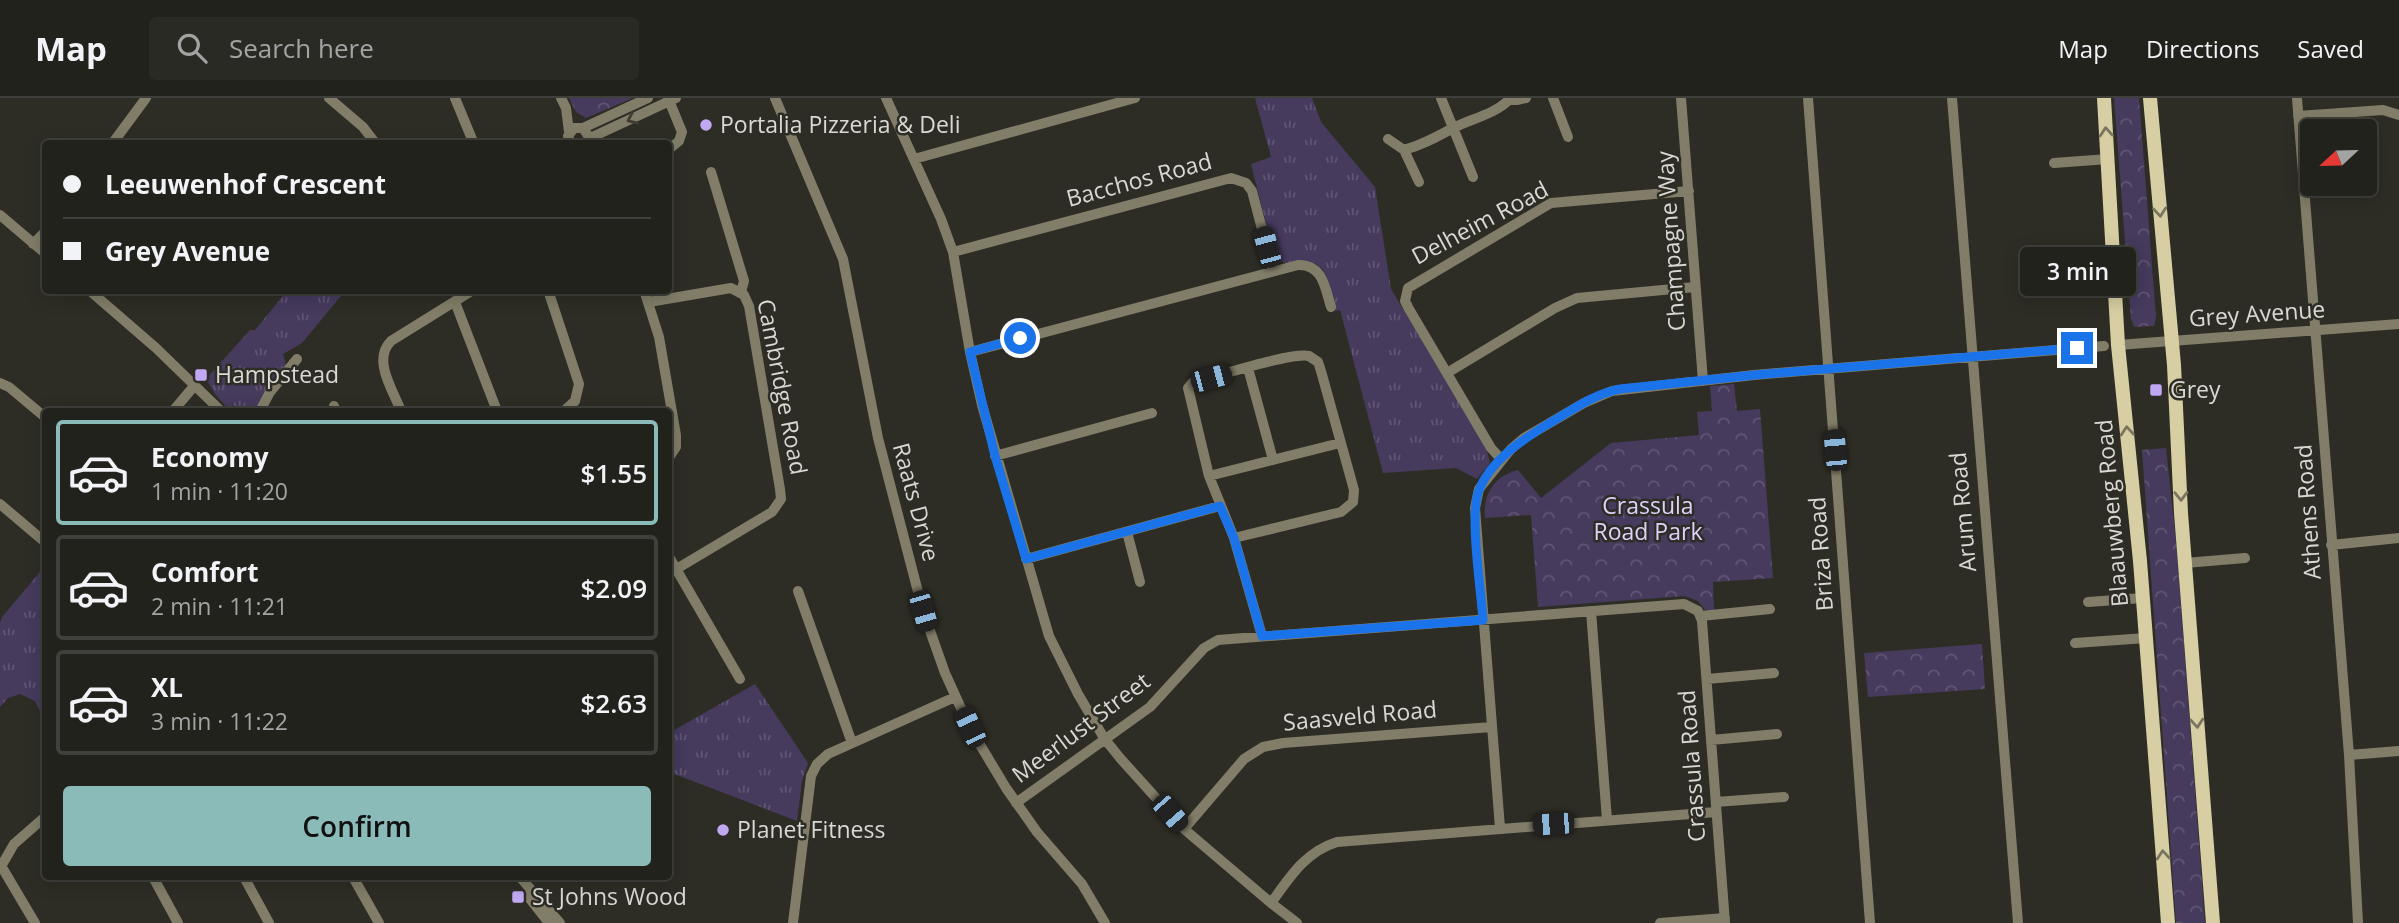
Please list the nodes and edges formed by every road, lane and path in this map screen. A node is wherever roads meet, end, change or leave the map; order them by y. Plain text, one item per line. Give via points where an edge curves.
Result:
1 (146, 98) edge
2 (329, 98) edge
3 (455, 98) edge
4 (648, 98) edge
5 (775, 98) edge
6 (886, 98) edge
7 (1135, 98) edge
8 (1441, 98) edge
9 (1526, 98) edge
10 (1553, 98) edge
11 (1681, 98) edge
12 (1808, 98) edge
13 (1952, 98) edge
14 (2104, 98) edge
15 (2150, 98) edge
16 (2297, 98) edge
17 (671, 99) edge
18 (1508, 100) edge
19 (564, 103) edge
20 (2399, 115) edge
21 (2298, 116) junction
22 (1453, 128) junction
23 (581, 137) edge
24 (1568, 137) dead end
25 (1388, 139) dead end
26 (115, 140) edge
27 (373, 140) edge
28 (472, 140) edge
29 (672, 147) edge
30 (1404, 150) junction
31 (914, 159) junction
32 (2108, 159) junction
33 (2054, 163) dead end
34 (711, 172) dead end
35 (1473, 177) dead end
36 (1419, 182) dead end
37 (1689, 191) junction
38 (0, 215) edge
39 (42, 235) edge
40 (33, 244) junction
41 (42, 251) edge
42 (953, 252) junction
43 (1273, 271) junction
44 (1695, 287) junction
45 (741, 292) junction
46 (93, 294) edge
47 (467, 294) edge
48 (549, 294) edge
49 (646, 294) edge
50 (455, 302) junction
51 (649, 302) junction
52 (1331, 307) dead end
53 (2399, 324) edge
54 (2315, 330) junction
55 (2172, 341) junction
56 (2111, 346) junction
57 (970, 352) junction
58 (1971, 356) junction
59 (297, 359) dead end
60 (1248, 368) junction
61 (1829, 370) junction
62 (1447, 373) junction
63 (1703, 381) junction
64 (0, 383) edge
65 (195, 385) junction
66 (176, 408) edge
67 (218, 408) edge
68 (262, 408) edge
69 (400, 408) edge
70 (496, 408) edge
71 (567, 408) edge
72 (671, 408) edge
73 (672, 412) edge
74 (1152, 413) dead end
75 (42, 415) edge
76 (1340, 443) junction
77 (672, 453) edge
78 (995, 456) junction
79 (1501, 459) junction
80 (1273, 460) junction
81 (1209, 476) junction
82 (0, 504) edge
83 (1220, 506) junction
84 (1127, 533) junction
85 (1234, 538) junction
86 (2399, 538) edge
87 (42, 540) edge
88 (2331, 545) junction
89 (2245, 558) dead end
90 (1026, 559) junction
91 (2185, 563) junction
92 (673, 572) edge
93 (1140, 582) dead end
94 (798, 591) dead end
95 (2143, 598) junction
96 (2088, 602) dead end
97 (1770, 609) dead end
98 (1591, 611) junction
99 (1698, 612) junction
100 (1483, 620) junction
101 (1262, 636) junction
102 (2146, 638) junction
103 (2075, 643) dead end
104 (1774, 673) dead end
105 (1707, 678) junction
106 (740, 679) dead end
107 (955, 697) junction
108 (1490, 727) junction
109 (1777, 734) dead end
110 (1104, 738) junction
111 (1711, 740) junction
112 (852, 743) junction
113 (2399, 751) edge
114 (2349, 755) junction
115 (1784, 797) dead end
116 (1016, 803) junction
117 (1716, 807) junction
118 (42, 820) edge
119 (1607, 820) junction
120 (1500, 828) junction
121 (1184, 830) junction
122 (14, 844) junction
123 (0, 851) edge
124 (1, 866) edge
125 (155, 880) edge
126 (246, 880) edge
127 (356, 880) edge
128 (516, 880) edge
129 (523, 880) edge
130 (0, 881) edge
131 (14, 890) junction
132 (1271, 903) junction
133 (1725, 920) edge
134 (35, 923) edge
135 (178, 923) edge
136 (270, 923) edge
137 (379, 923) edge
138 (549, 923) edge
139 (560, 923) edge
140 (793, 923) edge
141 (1105, 923) edge
142 (1297, 923) edge
143 (1660, 923) edge
144 (1870, 923) edge
145 (2018, 923) edge
146 (2168, 923) edge
147 (2213, 923) edge
148 (2358, 923) edge

1 - 26 street
2 - 27 street
3 - 28 street
4 - 23 street
5 - 107 street, Raats Drive via 843,259 881,451 929,632
6 - 31 street
7 - 31 street
8 - 22 street
9 - 18 street
10 - 24 street
11 - 37 street, Champagne Way
12 - 61 street, Briza Road
13 - 58 street, Arum Road
32 -> 14 main road, Blaauwberg Road
15 -> 55 main road
16 - 21 street, Athens Road
17 -> 23 street
17 - 29 street via 682,132
18 - 22 street
19 - 23 street
20 - 21 street via 2383,110
21 - 54 street, Athens Road
22 - 30 street
22 - 35 street
25 - 30 street
30 - 36 street
31 - 42 street
32 - 33 street
32 - 56 main road, Blaauwberg Road
34 - 45 street via 744,281
37 - 44 street, Champagne Way
37 - 62 street, Delheim Road via 1551,203 1413,284 1405,301
38 - 40 street
39 - 40 street
40 - 41 street
42 - 43 street, Bacchos Road via 1231,178 1246,183 1252,191
42 - 57 street
43 - 52 street via 1311,266 1320,273
43 - 57 street
44 - 62 street via 1577,298
44 - 63 street, Champagne Way
45 - 51 street, Cambridge Road via 731,288
45 - 92 street, Cambridge Road via 749,306 780,499 765,518
46 - 65 street
47 - 50 street
48 - 71 street via 579,384 575,401
49 - 51 street
50 - 69 street via 391,341 384,351 384,367
50 - 70 street
51 - 72 street
53 - 54 street, Grey Avenue
54 - 55 street, Grey Avenue
54 - 88 street, Athens Road
55 - 56 street, Grey Avenue
55 -> 91 main road
56 - 58 street, Grey Avenue
95 -> 56 main road, Blaauwberg Road
57 - 78 street
58 - 61 street, Grey Avenue
58 - 145 street, Arum Road
59 - 68 street
60 - 76 street via 1300,355 1313,357
60 - 80 street
60 - 81 street via 1188,388
61 - 63 street, Grey Avenue
61 - 144 street, Briza Road
62 - 79 street, Delheim Road
63 - 79 street, Grey Avenue via 1604,393 1524,438
64 - 75 street
65 - 66 street
65 - 67 street
73 - 77 street via 676,435
74 - 78 street
76 - 80 street
76 - 85 street via 1354,490 1348,508
78 - 90 street
79 - 100 street, Grey Avenue via 1479,489 1475,508
80 - 81 street
81 - 83 street
82 - 87 street
83 - 84 street
83 - 85 street
84 - 90 street
84 - 93 street
85 - 101 street
86 - 88 street
88 - 114 street, Athens Road
89 - 91 street
90 - 110 street via 1049,636
91 -> 147 main road
92 - 106 street
94 - 112 street
95 - 96 street
95 - 102 main road, Blaauwberg Road
97 - 99 street, Meerlust Street
98 - 99 street, Meerlust Street via 1684,604
98 - 100 street, Meerlust Street
98 - 119 street
99 - 105 street, Crassula Road
100 - 101 street, Meerlust Street
100 - 108 street, Grey Avenue
101 - 110 street, Meerlust Street via 1211,643 1150,707
102 - 103 street
146 -> 102 main road, Blaauwberg Road
104 - 105 street
105 - 111 street, Crassula Road
107 - 112 street
107 - 116 street, Raats Drive
108 - 120 street, Grey Avenue
108 - 121 street, Saasveld Road via 1263,747 1244,759
109 - 111 street
110 - 116 street, Meerlust Street
110 - 121 street
111 - 117 street, Crassula Road
112 - 140 street via 824,757 812,772
113 - 114 street
114 - 148 street, Athens Road
115 - 117 street
116 - 141 street, Raats Drive via 1082,884
117 - 119 street
117 - 133 street, Crassula Road
118 - 122 street
119 - 120 street
120 - 132 street via 1330,845 1300,863
121 - 132 street
122 - 123 street
122 - 124 street
124 - 131 street
125 - 135 street
126 - 136 street
127 - 137 street
128 - 138 street
129 - 139 street
130 - 131 street
131 - 134 street
132 - 142 street
133 - 143 street

